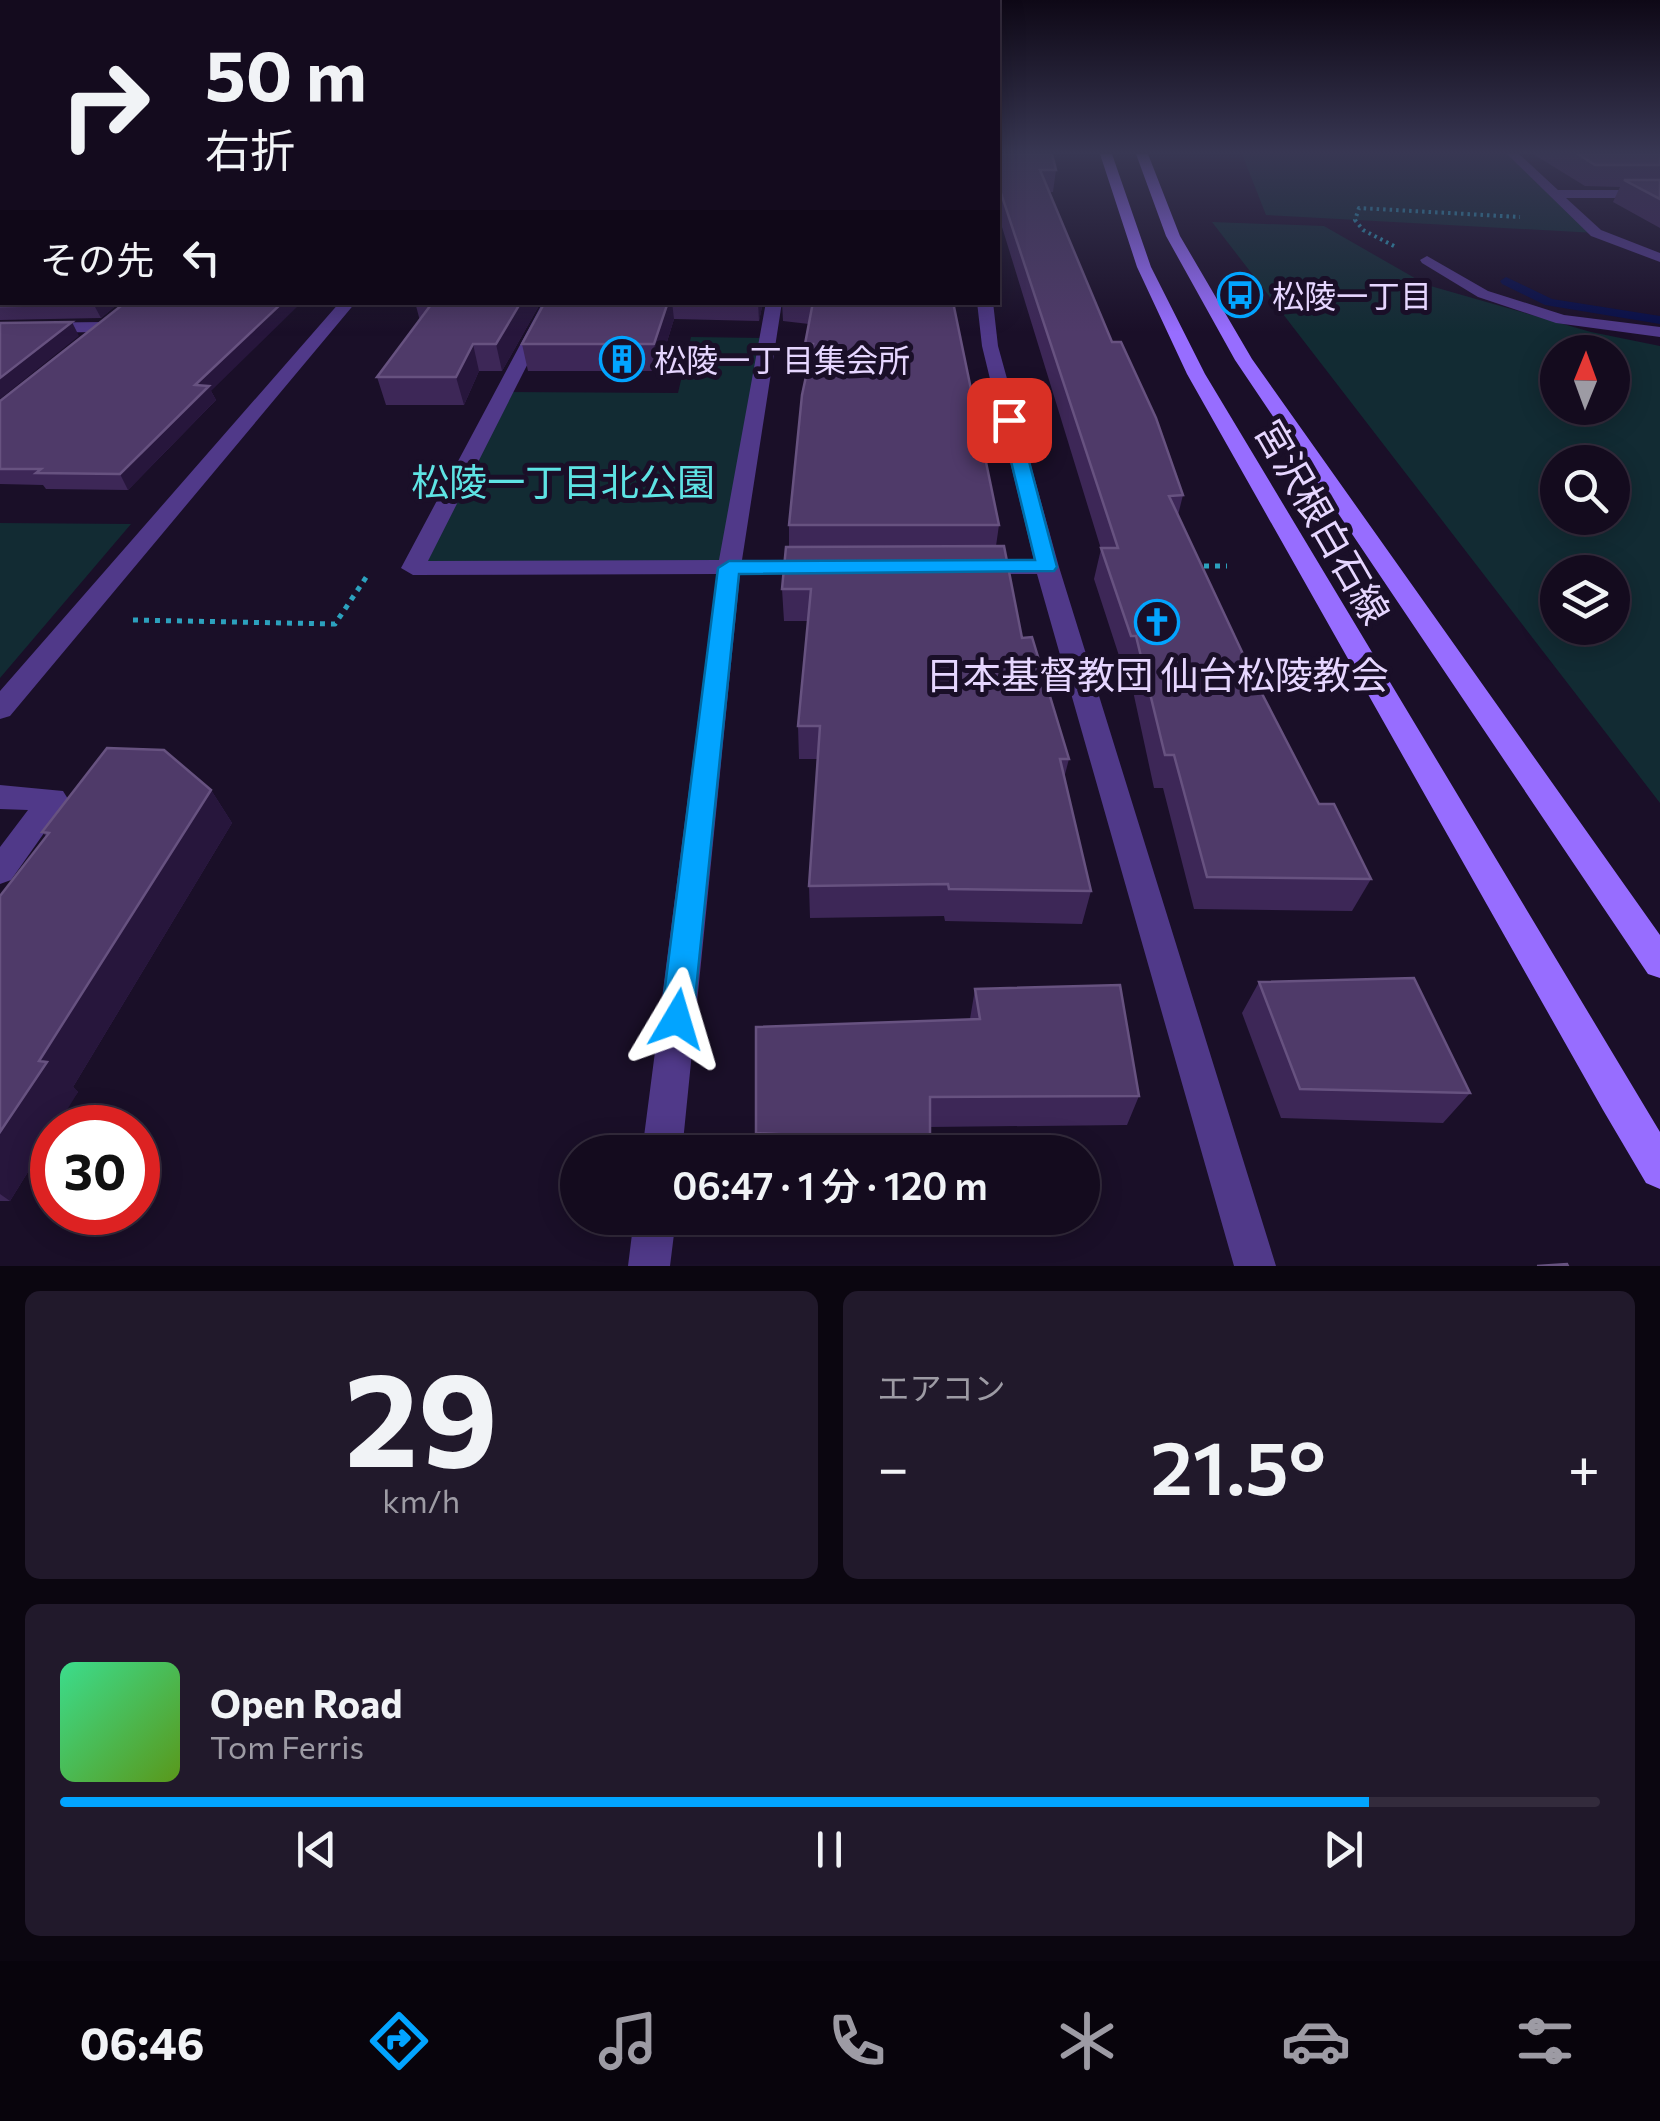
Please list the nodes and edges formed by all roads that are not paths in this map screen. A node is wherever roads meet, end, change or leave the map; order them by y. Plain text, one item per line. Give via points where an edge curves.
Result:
1 (1123, 213) edge
2 (1164, 213) edge
3 (1573, 213) edge
4 (1660, 258) edge
5 (1428, 260) road end
6 (345, 305) edge
7 (549, 305) edge
8 (773, 305) edge
9 (985, 305) edge
10 (122, 315) edge
11 (106, 327) junction
12 (0, 328) edge
13 (1660, 332) edge
14 (76, 352) edge
15 (848, 567) edge
16 (948, 567) edge
17 (1047, 567) junction
18 (729, 568) junction
19 (0, 708) edge
20 (0, 797) edge
21 (0, 871) edge
22 (1660, 963) edge
23 (664, 1135) edge
24 (1660, 1169) edge
25 (653, 1235) edge
26 (649, 1266) edge
27 (1255, 1266) edge

1 - 24 street, 宮沢根白石線 via 1186,354
2 - 22 street via 1244,360
3 - 4 street via 1596,234
5 - 13 street via 1483,294 1562,320
6 - 19 street
7 - 18 street via 413,568
8 - 18 street
9 - 17 street
10 - 11 street
11 - 12 street
11 - 14 street
15 - 18 street
16 - 17 street
17 - 27 street
18 - 23 street
20 - 21 street via 53,799
25 - 26 street

